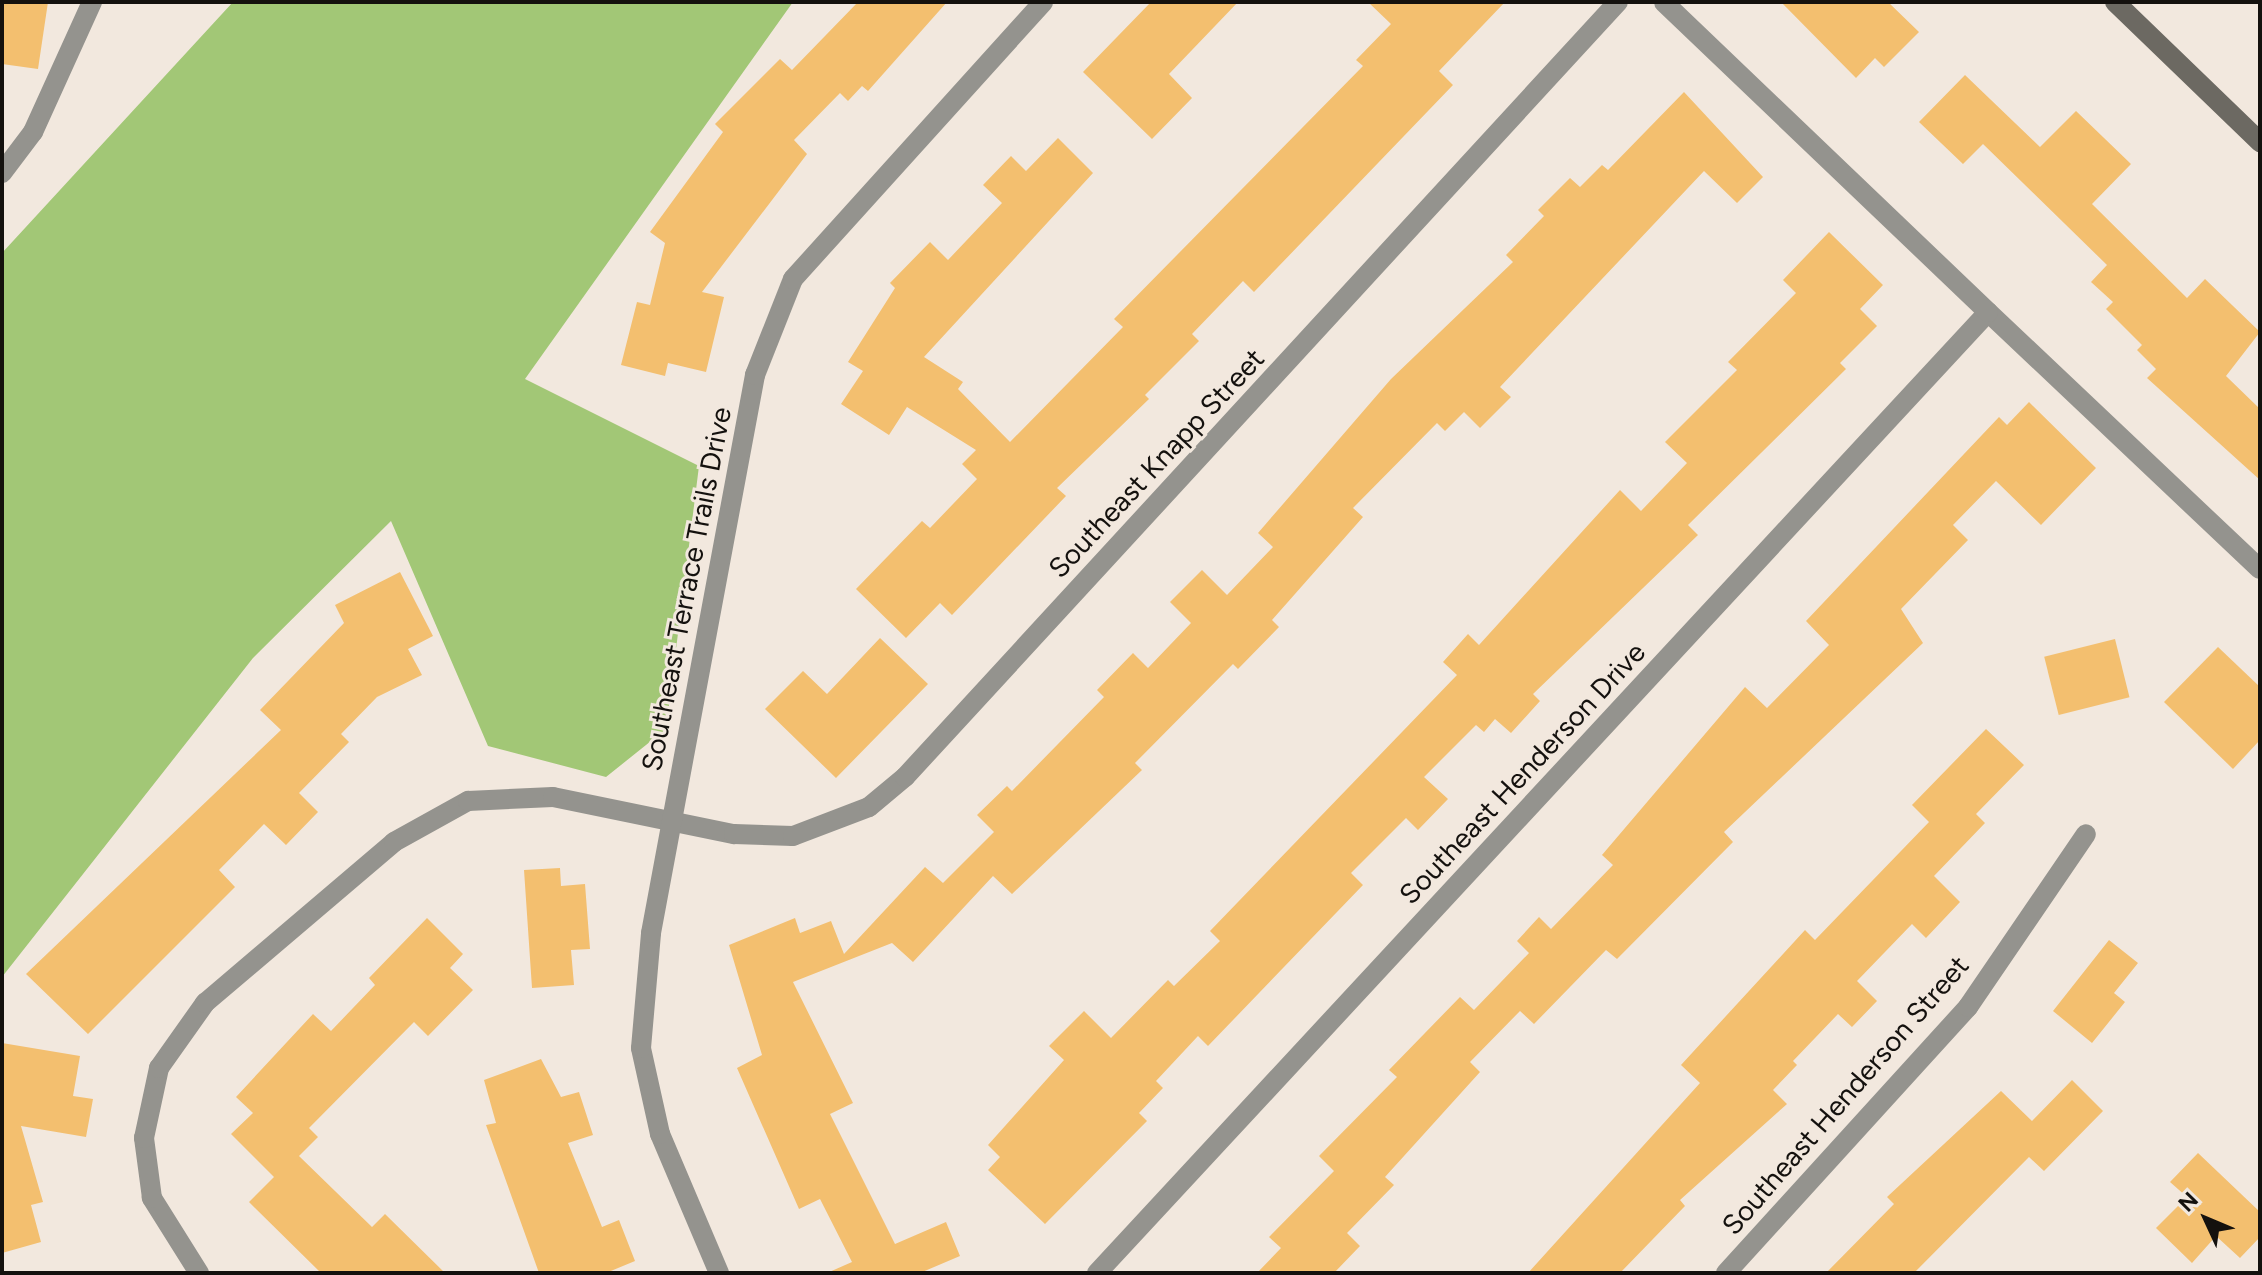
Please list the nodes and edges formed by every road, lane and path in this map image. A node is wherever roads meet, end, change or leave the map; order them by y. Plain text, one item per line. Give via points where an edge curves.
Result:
1 (92, 2) edge
2 (1043, 2) edge
3 (1618, 2) edge
4 (1664, 2) edge
5 (2115, 2) edge
6 (2260, 142) edge
7 (2, 173) edge
8 (1988, 312) junction
9 (2260, 569) edge
10 (671, 823) junction
11 (2086, 834) dead end
12 (199, 1273) edge
13 (719, 1273) edge
14 (1097, 1273) edge
15 (1726, 1273) edge

1 - 7 street via 33,132
2 - 10 street, Southeast Terrace Trails Drive via 793,279 755,375
3 - 10 street, Southeast Knapp Street via 905,777 869,807 793,836
4 - 8 street
5 - 6 main road
8 - 9 street
8 - 14 street, Southeast Henderson Drive
10 - 12 street, Southeast Knapp Street via 508,794 447,809 394,842 205,1003 159,1068 144,1138 152,1198
10 - 13 street, Southeast Terrace Trails Drive via 651,933 641,1048 660,1134
11 - 15 street, Southeast Henderson Street via 1968,1007

